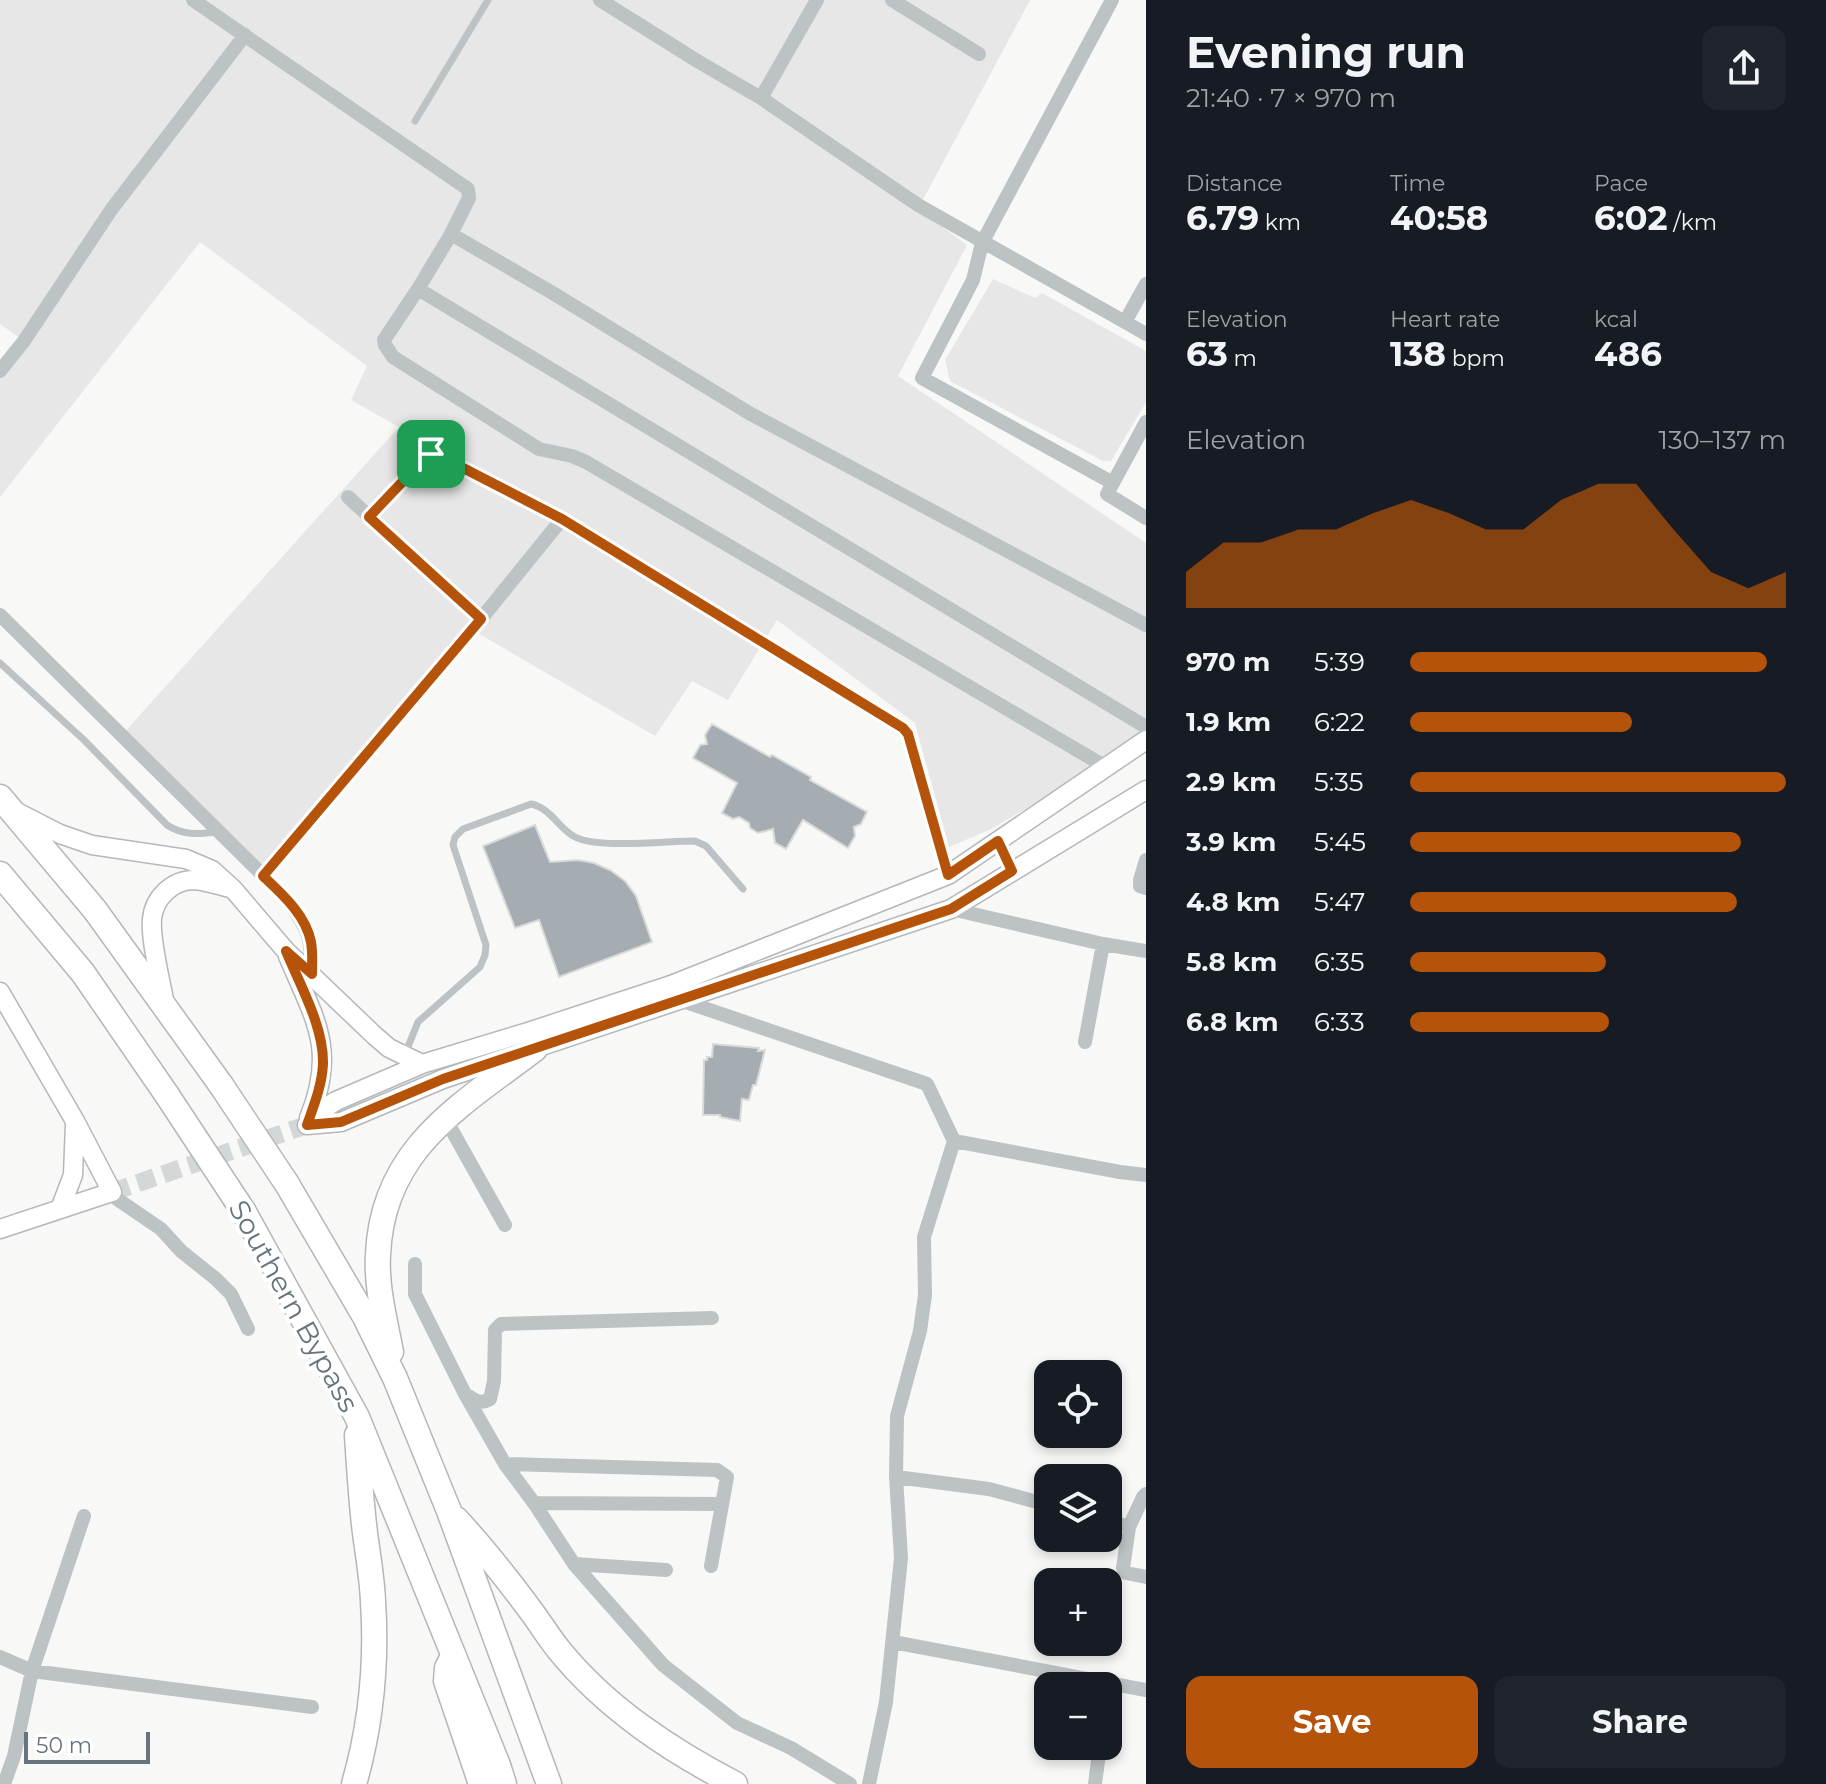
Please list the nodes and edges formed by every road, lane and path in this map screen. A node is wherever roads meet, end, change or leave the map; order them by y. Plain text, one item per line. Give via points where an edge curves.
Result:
1 (193, 0) edge
2 (488, 0) edge
3 (600, 0) edge
4 (817, 0) edge
5 (892, 0) edge
6 (1112, 0) edge
7 (245, 35) junction
8 (979, 54) dead end
9 (761, 98) junction
10 (415, 121) dead end
11 (451, 234) junction
12 (982, 243) junction
13 (1146, 284) edge
14 (418, 289) junction
15 (1125, 322) junction
16 (1146, 334) edge
17 (0, 371) edge
18 (1146, 422) edge
19 (1113, 483) junction
20 (348, 497) dead end
21 (369, 517) junction
22 (1146, 518) edge
23 (562, 519) junction
24 (0, 615) edge
25 (481, 619) junction
26 (1146, 625) edge
27 (0, 663) edge
28 (1146, 727) edge
29 (1146, 740) edge
30 (1106, 767) junction
31 (1144, 796) edge
32 (4, 802) edge
33 (219, 832) junction
34 (998, 841) junction
35 (1146, 860) edge
36 (1012, 871) junction
37 (948, 875) junction
38 (263, 876) junction
39 (3, 877) edge
40 (1146, 888) edge
41 (233, 889) junction
42 (743, 889) dead end
43 (951, 909) junction
44 (1103, 944) junction
45 (286, 951) junction
46 (1146, 951) edge
47 (312, 974) junction
48 (0, 992) edge
49 (680, 1000) junction
50 (165, 1007) junction
51 (1085, 1042) dead end
52 (535, 1049) junction
53 (404, 1056) junction
54 (422, 1064) junction
55 (445, 1118) junction
56 (75, 1121) junction
57 (307, 1125) junction
58 (954, 1141) junction
59 (1146, 1175) edge
60 (112, 1192) junction
61 (60, 1209) junction
62 (505, 1225) dead end
63 (0, 1229) edge
64 (415, 1264) dead end
65 (712, 1318) dead end
66 (248, 1329) dead end
67 (395, 1378) junction
68 (465, 1394) junction
69 (357, 1417) junction
70 (505, 1464) junction
71 (896, 1477) junction
72 (1146, 1494) edge
73 (1034, 1501) edge
74 (534, 1503) junction
75 (722, 1504) junction
76 (449, 1511) junction
77 (84, 1516) dead end
78 (1122, 1525) edge
79 (1129, 1527) junction
80 (574, 1564) junction
81 (711, 1566) dead end
82 (666, 1570) dead end
83 (1146, 1577) edge
84 (893, 1642) junction
85 (454, 1656) junction
86 (0, 1657) edge
87 (32, 1671) junction
88 (1146, 1690) edge
89 (312, 1707) dead end
90 (1098, 1760) edge
91 (548, 1781) edge
92 (4, 1784) edge
93 (354, 1784) edge
94 (481, 1784) edge
95 (504, 1784) edge
96 (735, 1784) edge
97 (850, 1784) edge
98 (869, 1784) edge
99 (1095, 1784) edge

1 - 7 street
2 - 10 lane
3 - 9 street
4 - 9 street
5 - 8 street
6 - 12 street
7 - 11 street via 468,189 469,198
7 - 17 street via 111,210
9 - 12 street
11 - 14 street
11 - 26 street via 749,413
12 - 15 street
12 - 19 street via 973,280 922,378
13 - 15 street
14 - 28 street
14 - 30 street via 384,340 393,357 539,449 586,462
15 - 16 street
18 - 19 street
19 - 22 street via 1107,494
20 - 21 street
21 - 23 street via 434,453
21 - 25 street
23 - 25 street
23 - 37 street via 903,728
24 - 33 street
25 - 38 street
27 - 33 lane via 167,825 195,835
29 - 30 main road
30 - 34 main road
31 - 36 main road
32 - 41 main road, Southern Bypass via 60,834 92,845 186,859 212,870
32 - 50 highway, Southern Bypass via 95,910
33 - 38 street
34 - 36 main road
34 - 37 main road
35 - 40 street via 1140,886
36 - 43 main road
37 - 54 main road via 671,985
38 - 47 street via 287,899 308,932
39 - 69 highway, Southern Bypass, bridge via 83,973 244,1212
41 - 45 main road
41 - 50 main road, Southern Bypass via 187,881 168,889 155,907 152,928
42 - 53 lane via 706,846 695,841 583,841 539,805 463,829 453,845 485,955 480,967 418,1022
43 - 44 street
43 - 49 main road
44 - 46 street
44 - 51 street
45 - 47 main road
45 - 57 main road via 322,1047 321,1081
47 - 53 main road via 375,1036
48 - 56 main road
49 - 52 main road
49 - 58 street via 927,1084
50 - 67 highway, Southern Bypass, bridge via 287,1184
52 - 55 highway
52 - 57 main road via 425,1085 341,1122
53 - 54 main road
54 - 57 main road via 336,1101
55 - 62 street
55 - 67 highway via 406,1162 383,1215 378,1276
56 - 60 main road
56 - 61 main road via 73,1175
58 - 59 street
58 - 71 street via 924,1237 925,1295 897,1416
60 - 61 main road
60 - 66 street via 231,1294
61 - 63 main road
64 - 68 street via 415,1294
65 - 68 street via 501,1324 495,1330 490,1399 477,1402
67 - 76 highway, Southern Bypass
68 - 70 street
69 - 85 highway, Southern Bypass
69 - 93 highway via 374,1628 372,1693
70 - 74 street
70 - 75 street via 717,1470 727,1477
71 - 73 street via 989,1489
71 - 84 street via 901,1558
72 - 79 street
74 - 75 street
74 - 80 street
75 - 81 street
76 - 91 highway, Southern Bypass
76 - 96 highway via 584,1677 650,1733
77 - 87 street
78 - 79 street
79 - 83 street via 1123,1568
80 - 82 street
80 - 97 street via 663,1665 737,1723
84 - 88 street
84 - 98 street
85 - 94 highway via 446,1681
85 - 95 highway, Southern Bypass
86 - 87 street
87 - 89 street
87 - 92 street
90 - 99 street

